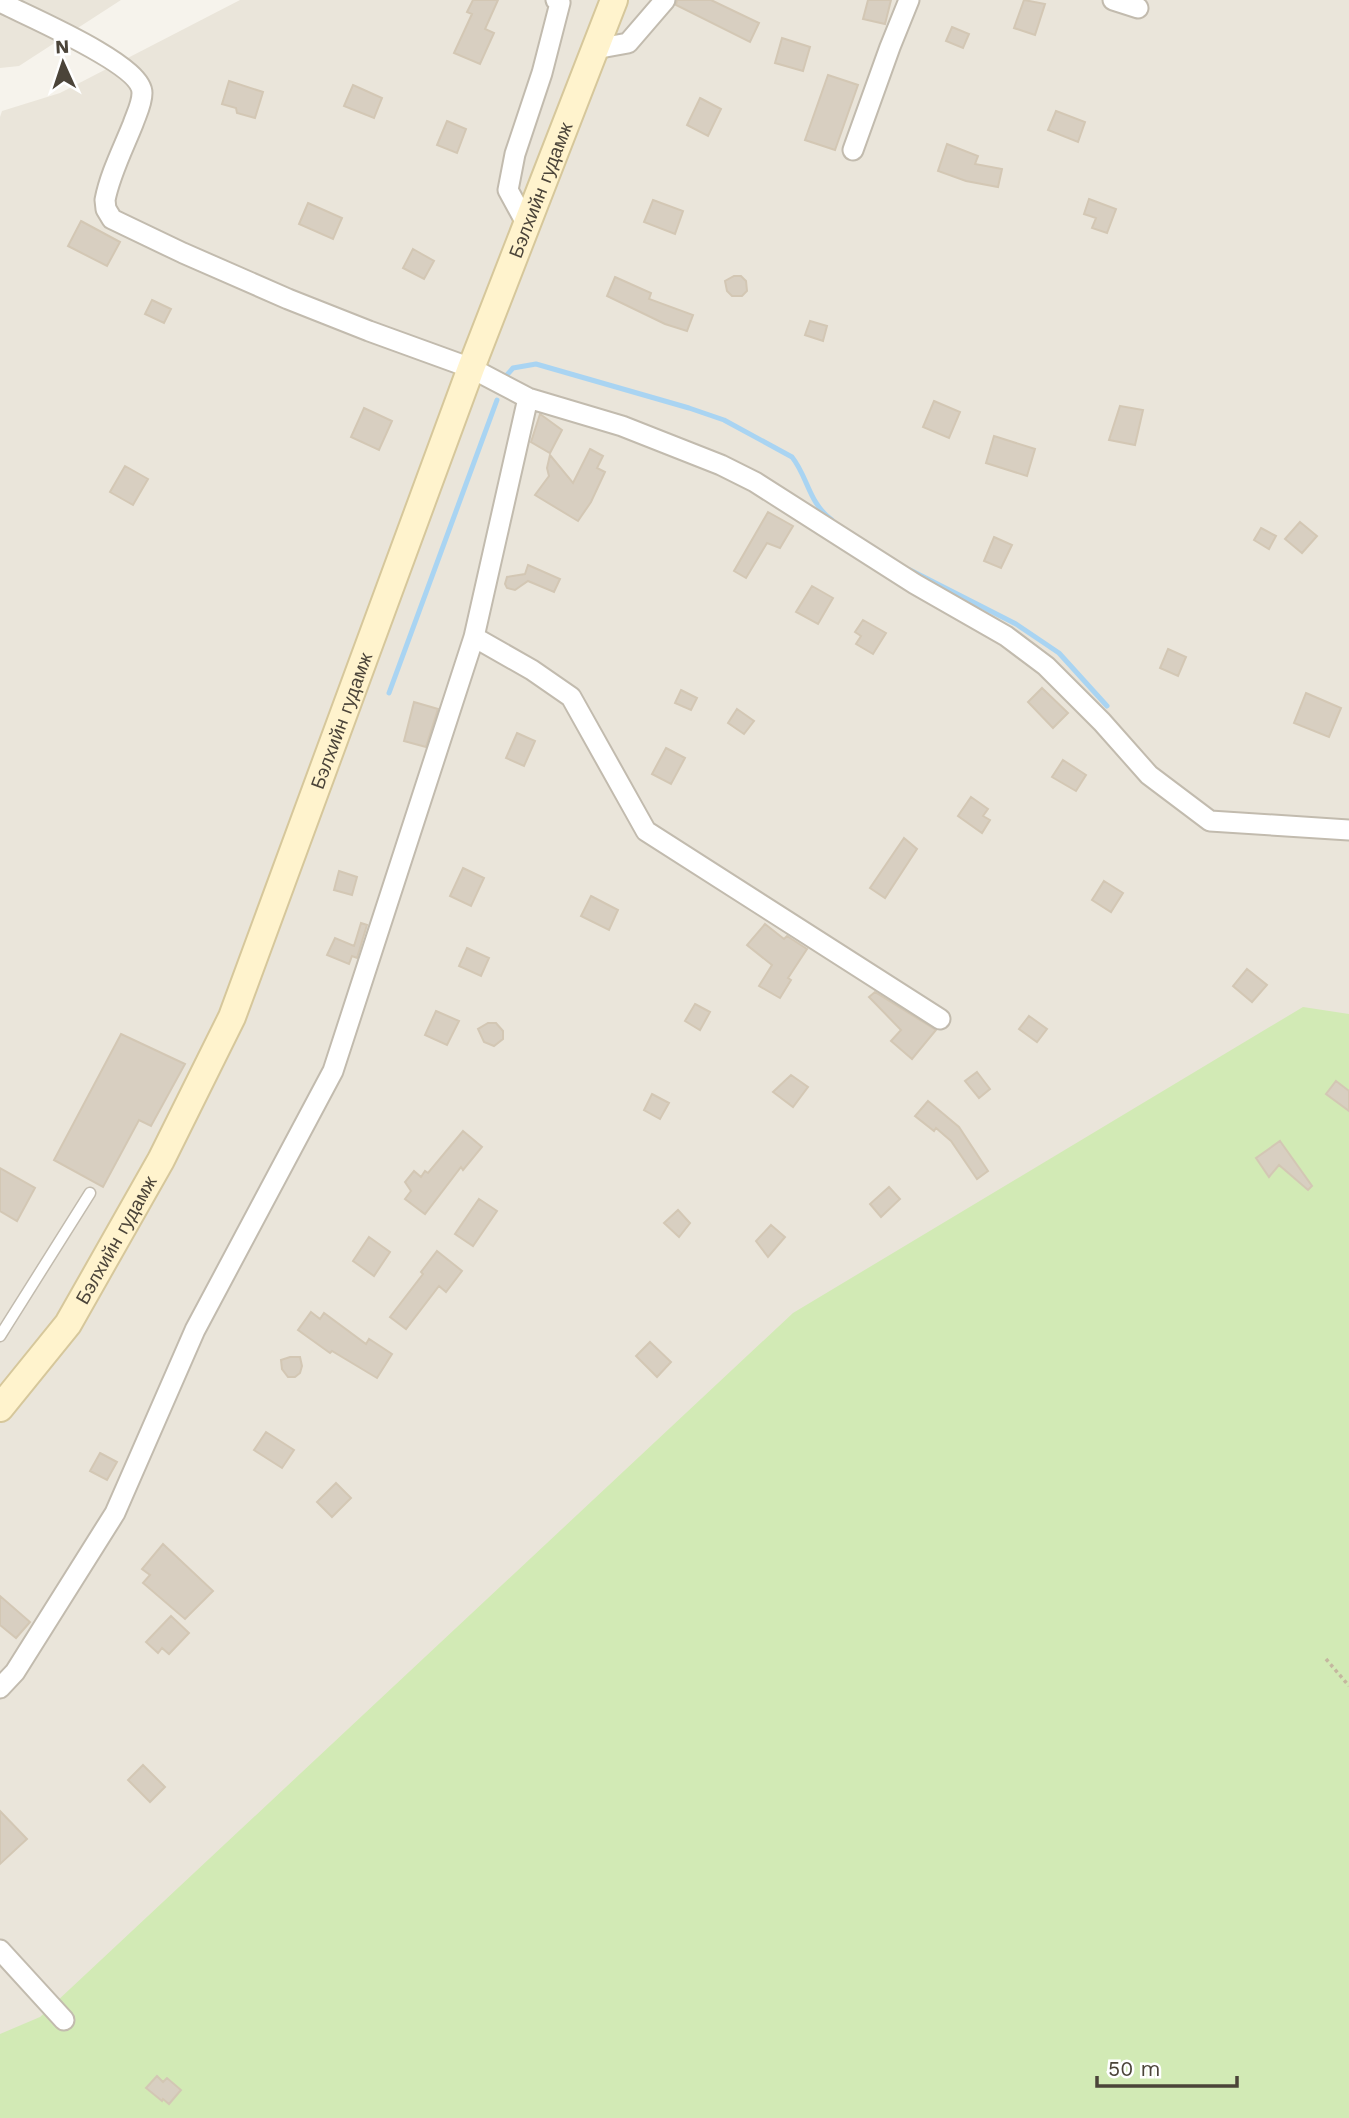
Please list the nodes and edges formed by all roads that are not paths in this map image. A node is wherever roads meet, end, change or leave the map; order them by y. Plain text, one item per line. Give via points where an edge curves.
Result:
1 (556, 0) edge
2 (614, 0) edge
3 (665, 0) edge
4 (909, 0) edge
5 (1113, 0) edge
6 (0, 2) edge
7 (1139, 8) dead end
8 (595, 49) junction
9 (853, 150) dead end
10 (526, 223) junction
11 (471, 368) junction
12 (528, 398) junction
13 (474, 637) junction
14 (1349, 830) edge
15 (940, 1018) dead end
16 (90, 1193) dead end
17 (0, 1336) edge
18 (0, 1408) edge
19 (0, 1688) edge
20 (0, 1950) edge
21 (64, 2020) dead end

1 - 10 street via 560,3 515,154 509,190
2 - 8 main road, Бэлхийн гудамж
3 - 8 street via 628,43
4 - 9 street
5 - 7 street
6 - 11 street via 104,54 127,69 139,84 139,108 107,189 106,209 112,219 288,299
8 - 10 main road, Бэлхийн гудамж
10 - 11 main road, Бэлхийн гудамж
11 - 12 street
11 - 18 main road, Бэлхийн гудамж via 232,1017 161,1160 68,1324
12 - 13 street
12 - 14 street via 622,426 721,465 1006,636 1046,666 1149,775 1210,821
13 - 15 street via 571,697 646,831
13 - 19 street via 327,1085 195,1330 115,1513 15,1672
16 - 17 lane
20 - 21 street

